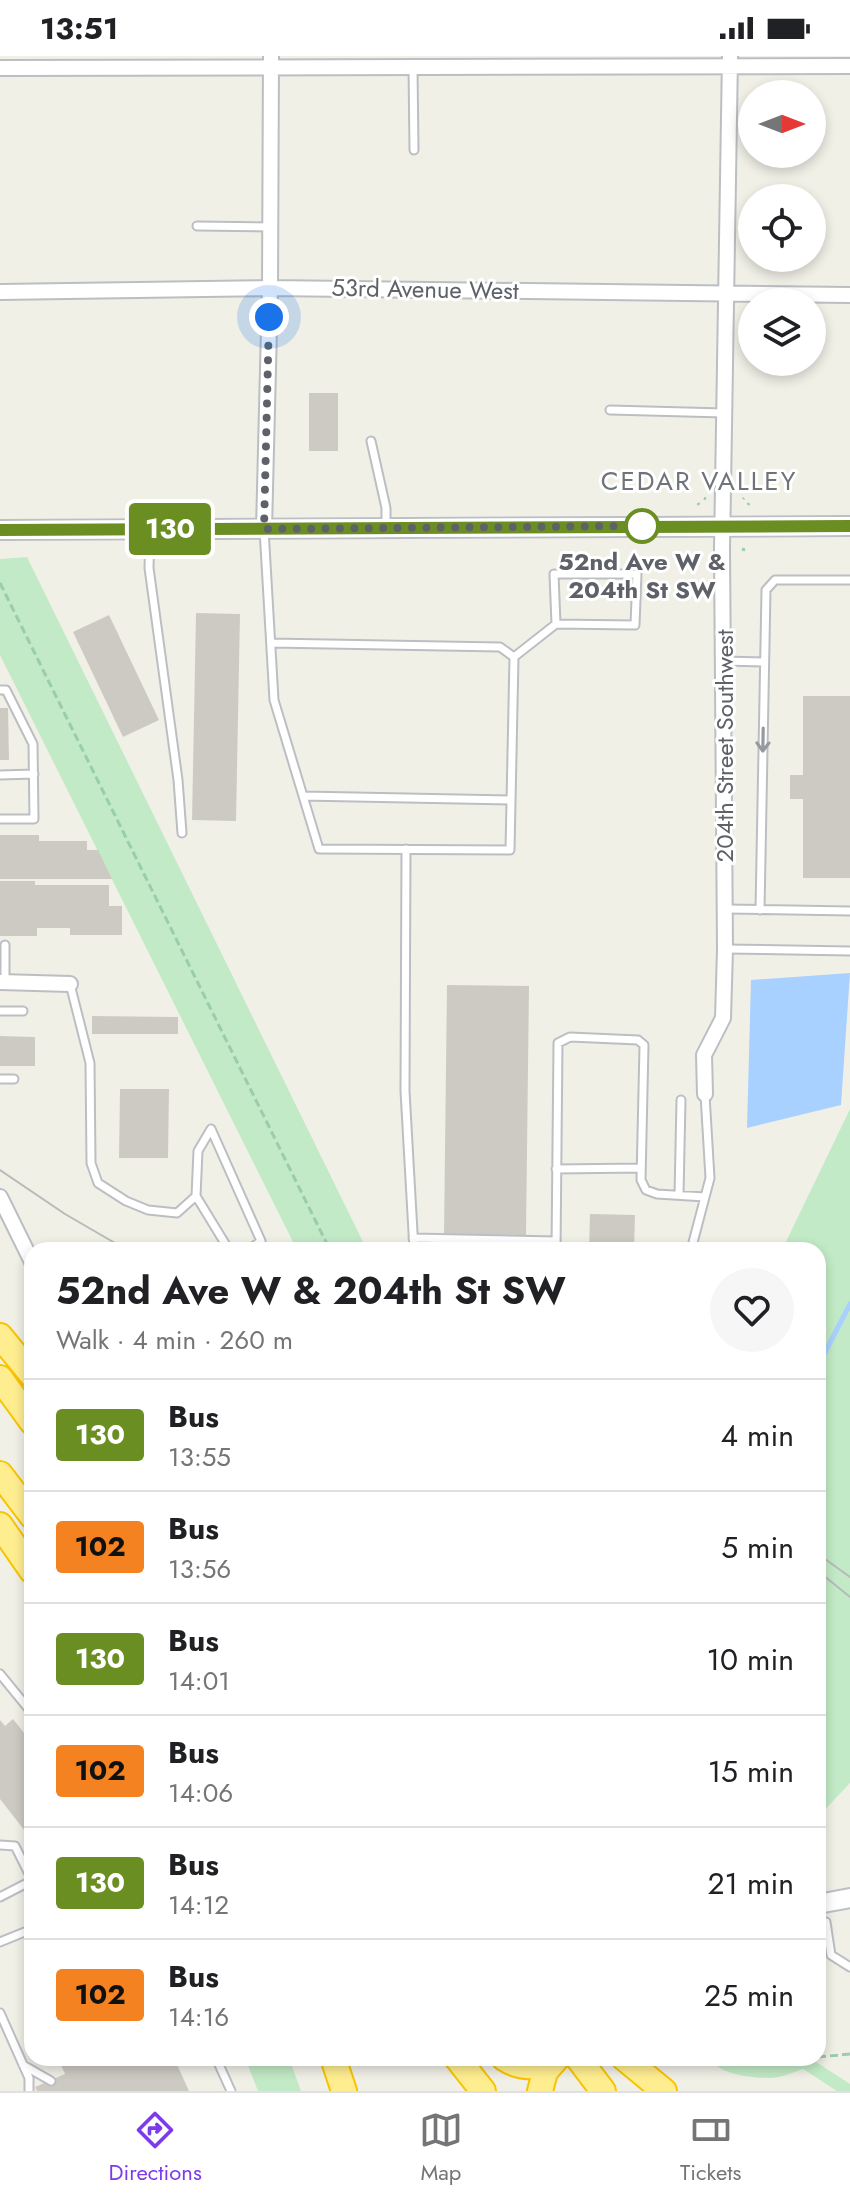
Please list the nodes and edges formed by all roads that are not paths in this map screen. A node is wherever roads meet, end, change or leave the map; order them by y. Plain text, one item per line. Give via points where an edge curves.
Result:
1 (272, 61) edge
2 (729, 61) edge
3 (850, 66) edge
4 (413, 67) junction
5 (0, 68) edge
6 (414, 150) dead end
7 (197, 226) dead end
8 (271, 227) junction
9 (270, 288) junction
10 (0, 292) edge
11 (725, 292) junction
12 (850, 295) edge
13 (610, 410) dead end
14 (724, 413) junction
15 (371, 441) dead end
16 (723, 525) junction
17 (850, 526) edge
18 (150, 529) junction
19 (264, 529) junction
20 (386, 529) junction
21 (0, 530) edge
22 (850, 580) edge
23 (556, 624) junction
24 (271, 643) junction
25 (514, 657) junction
26 (723, 661) junction
27 (764, 662) junction
28 (0, 690) edge
29 (34, 774) junction
30 (0, 775) edge
31 (303, 796) junction
32 (511, 800) junction
33 (0, 819) edge
34 (182, 833) dead end
35 (406, 849) junction
36 (725, 909) junction
37 (760, 910) junction
38 (850, 911) edge
39 (5, 945) dead end
40 (725, 949) junction
41 (850, 951) edge
42 (3, 982) edge
43 (70, 984) joint
44 (0, 1011) edge
45 (23, 1011) dead end
46 (0, 1079) edge
47 (14, 1079) dead end
48 (705, 1094) joint
49 (681, 1100) dead end
50 (641, 1168) junction
51 (556, 1169) junction
52 (679, 1195) junction
53 (196, 1196) junction
54 (0, 1197) edge
55 (705, 1197) junction
56 (413, 1238) junction
57 (224, 1242) edge
58 (260, 1242) edge
59 (413, 1242) edge
60 (484, 1242) edge
61 (556, 1242) edge
62 (693, 1242) edge
63 (24, 1246) edge
64 (0, 1336) edge
65 (24, 1365) edge
66 (0, 1378) edge
67 (24, 1411) edge
68 (0, 1467) edge
69 (0, 1474) edge
70 (24, 1492) edge
71 (24, 1506) edge
72 (0, 1525) edge
73 (24, 1560) edge
74 (0, 1674) edge
75 (24, 1703) edge
76 (0, 1845) edge
77 (24, 1864) edge
78 (24, 1884) edge
79 (0, 1897) edge
80 (850, 1898) edge
81 (826, 1902) edge
82 (826, 1922) dead end
83 (24, 1932) edge
84 (0, 1942) edge
85 (850, 1967) edge
86 (0, 2013) edge
87 (23, 2065) joint
88 (25, 2066) edge
89 (220, 2066) edge
90 (336, 2066) edge
91 (463, 2066) edge
92 (550, 2066) edge
93 (556, 2066) edge
94 (584, 2066) edge
95 (634, 2066) edge
96 (51, 2081) dead end
97 (29, 2091) edge
98 (231, 2091) edge
99 (344, 2091) edge
100 (483, 2091) edge
101 (540, 2091) edge
102 (555, 2091) edge
103 (603, 2091) edge
104 (664, 2091) edge

1 - 4 street
1 - 5 street
1 - 8 street
2 - 3 street
2 - 4 street
2 - 11 street, 204th Street Southwest
4 - 6 lane
7 - 8 lane
8 - 9 street
9 - 10 street, 53rd Avenue West
9 - 11 street, 53rd Avenue West
9 - 19 street
11 - 12 street, 53rd Avenue West
11 - 14 street, 204th Street Southwest
13 - 14 lane
14 - 16 street, 204th Street Southwest
15 - 20 lane
16 - 17 street
16 - 20 street
16 - 26 street, 204th Street Southwest
18 - 19 street
18 - 21 street
18 - 34 lane via 149,568
19 - 20 street
19 - 24 lane
22 - 27 lane via 775,580 766,590
23 - 23 lane via 635,625 637,574 554,574
23 - 25 lane
24 - 25 lane via 500,647
24 - 31 lane via 274,700
25 - 32 lane
26 - 27 lane
26 - 36 street, 204th Street Southwest
27 -> 37 lane
28 - 29 lane via 6,690 33,744
29 - 30 lane
29 - 33 lane via 34,819
31 - 32 lane
31 - 35 lane via 319,849
32 - 35 lane via 510,850
35 - 56 lane via 405,1091
36 - 37 lane
36 - 40 street, 204th Street Southwest
37 - 38 lane
39 - 42 lane
40 - 41 lane
40 - 48 street, 204th Street Southwest via 723,1018 704,1055
42 - 43 street
43 - 53 lane via 90,1063 91,1163 98,1183 126,1201 161,1212 177,1213
44 - 45 lane
46 - 47 lane
48 - 55 lane via 710,1178
49 - 52 lane
50 - 51 lane
50 - 51 lane via 644,1045 638,1040 570,1037 558,1043
50 - 52 lane via 646,1190
51 - 61 lane
52 - 55 lane
53 - 57 lane
53 - 58 lane via 198,1151 211,1129
54 - 63 street
55 - 62 lane
56 - 59 lane
56 - 60 lane
64 - 65 highway
66 - 67 highway
68 - 70 highway
69 - 71 highway
72 - 73 highway
74 - 75 lane
76 - 77 lane via 15,1846
78 - 79 lane
80 - 81 street
82 - 85 lane via 831,1955
83 - 84 lane
86 - 87 lane
87 - 97 lane
88 - 96 lane
89 - 98 lane
90 - 99 highway
91 - 100 highway
92 - 101 highway
93 - 102 highway
94 - 103 highway
95 - 104 highway

